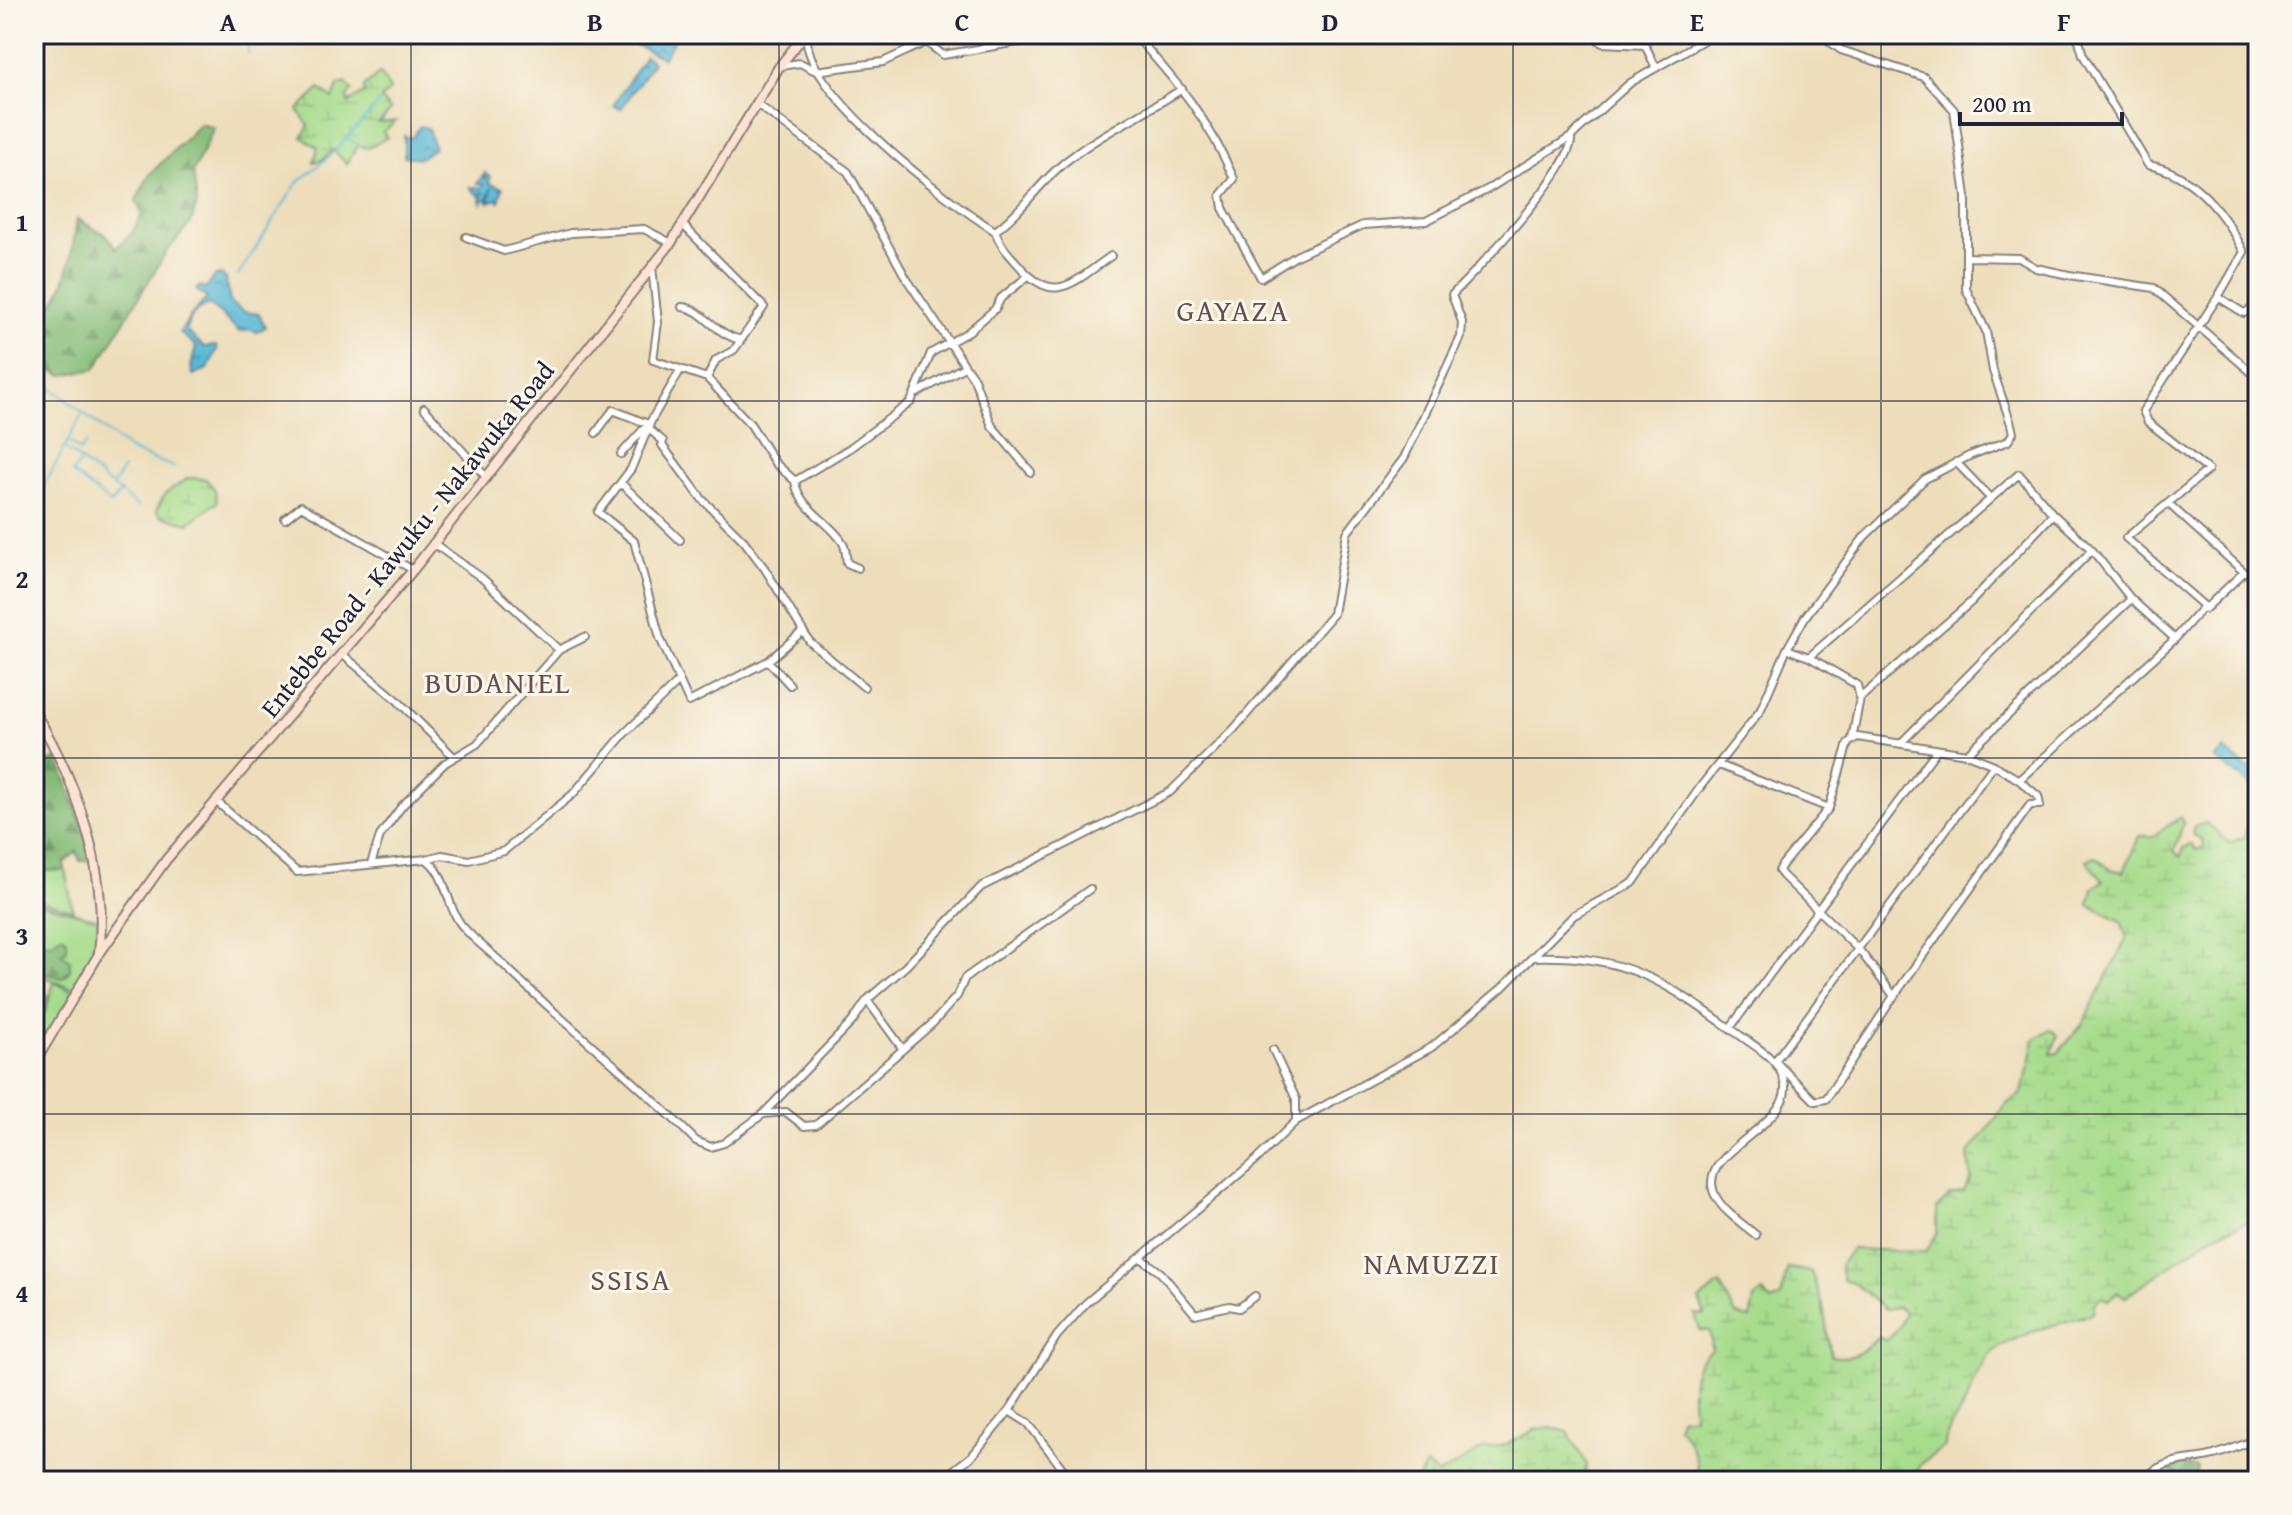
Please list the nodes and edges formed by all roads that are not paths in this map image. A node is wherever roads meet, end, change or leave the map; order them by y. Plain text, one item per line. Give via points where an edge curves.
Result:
1 (806, 34) edge
2 (916, 34) edge
3 (1065, 34) edge
4 (1134, 34) edge
5 (1591, 34) edge
6 (1714, 34) edge
7 (1827, 34) edge
8 (2077, 34) edge
9 (924, 43) junction
10 (779, 67) junction
11 (1656, 68) junction
12 (816, 71) junction
13 (1182, 89) junction
14 (757, 104) junction
15 (1571, 137) junction
16 (684, 226) junction
17 (995, 231) junction
18 (466, 237) dead end
19 (671, 243) junction
20 (1111, 256) dead end
21 (1968, 257) junction
22 (652, 267) junction
23 (1027, 277) junction
24 (2218, 297) junction
25 (2258, 306) edge
26 (682, 307) dead end
27 (2199, 326) junction
28 (741, 340) junction
29 (949, 342) junction
30 (964, 367) junction
31 (681, 369) junction
32 (707, 378) junction
33 (2258, 378) edge
34 (917, 393) junction
35 (424, 408) dead end
36 (650, 425) junction
37 (596, 433) dead end
38 (621, 454) dead end
39 (1956, 462) junction
40 (1031, 472) dead end
41 (487, 478) junction
42 (795, 481) junction
43 (621, 483) junction
44 (1990, 498) junction
45 (2170, 505) junction
46 (2053, 514) junction
47 (285, 519) dead end
48 (680, 540) dead end
49 (433, 543) junction
50 (2092, 550) junction
51 (858, 568) dead end
52 (413, 570) junction
53 (2131, 599) junction
54 (2205, 609) junction
55 (803, 631) junction
56 (585, 637) dead end
57 (2175, 639) junction
58 (1787, 649) junction
59 (559, 650) junction
60 (342, 654) junction
61 (1809, 657) junction
62 (768, 661) junction
63 (678, 682) junction
64 (790, 685) dead end
65 (864, 687) dead end
66 (1860, 698) junction
67 (34, 711) edge
68 (1852, 739) junction
69 (1901, 743) junction
70 (1936, 751) junction
71 (1967, 754) junction
72 (453, 756) junction
73 (1719, 765) junction
74 (1994, 765) junction
75 (2019, 780) junction
76 (217, 802) junction
77 (1829, 808) junction
78 (426, 859) junction
79 (371, 864) junction
80 (1090, 889) dead end
81 (1818, 912) junction
82 (102, 922) junction
83 (121, 923) junction
84 (1860, 951) junction
85 (99, 954) junction
86 (1532, 957) junction
87 (1894, 996) junction
88 (867, 1000) junction
89 (1730, 1028) junction
90 (902, 1048) junction
91 (1273, 1050) dead end
92 (1775, 1061) junction
93 (34, 1064) edge
94 (763, 1114) junction
95 (1296, 1121) junction
96 (1756, 1235) dead end
97 (1141, 1258) junction
98 (1255, 1296) dead end
99 (1009, 1411) junction
100 (2258, 1439) edge
101 (939, 1481) edge
102 (1072, 1481) edge
103 (2155, 1481) edge

1 - 10 main road, Entebbe Road - Kawuku - Nakawuka Road
1 - 12 street via 806,50
2 - 9 street
3 - 9 street via 943,55
4 - 13 street
5 - 11 street via 1602,43 1645,45
6 - 11 street
7 - 21 street via 1841,50 1924,77 1954,110
8 - 24 street via 2083,55 2148,165 2179,173 2202,192 2238,240 2244,252
9 - 12 street via 883,62
10 - 12 street via 800,63
10 - 14 main road, Entebbe Road - Kawuku - Nakawuka Road
11 - 15 street via 1630,83
12 - 17 street via 910,171
13 - 15 street via 1207,121 1234,179 1221,201 1261,278 1363,225 1426,221
13 - 17 street via 1063,163
14 - 16 main road, Entebbe Road - Kawuku - Nakawuka Road
14 - 29 street via 848,172 890,251
15 - 88 street via 1562,164 1489,259 1452,295 1463,330 1451,365 1404,458 1347,533 1336,605 1325,625 1178,787 992,879
16 - 19 main road, Entebbe Road - Kawuku - Nakawuka Road
16 - 28 street via 763,305
17 - 23 street
18 - 19 street via 504,251 571,233 644,229
19 - 22 main road, Entebbe Road - Kawuku - Nakawuka Road
20 - 23 street via 1069,286 1047,288
21 - 27 street via 2019,258 2036,268 2154,288
21 - 39 street via 1966,289 1986,331 2013,433 2008,441
22 - 31 street via 658,322 651,358
22 - 41 main road, Entebbe Road - Kawuku - Nakawuka Road
23 - 29 street via 968,332
24 - 25 street via 2244,313
24 - 27 street
26 - 28 street via 691,308 724,336
27 - 33 street
27 - 45 street via 2143,411 2148,422 2208,470
28 - 32 street via 716,360
29 - 30 street
29 - 34 street via 929,356
30 - 34 street
30 - 40 street via 998,435
31 - 32 street
31 - 36 street
32 - 42 street
34 - 42 street via 893,418
35 - 41 street
36 - 37 street via 613,410
36 - 38 street
36 - 43 street
36 - 55 street via 702,499 744,541
39 - 44 street
39 - 58 street via 1925,479 1881,517 1816,600
41 - 49 main road, Entebbe Road - Kawuku - Nakawuka Road
42 - 51 street via 814,513 844,544 847,563
43 - 48 street
43 - 63 street via 598,512 634,541 660,638
44 - 46 street via 2019,474
44 - 61 street
45 - 54 street via 2244,572
45 - 54 street via 2126,538
46 - 50 street
46 - 66 street via 1971,602
47 - 52 street via 301,506
49 - 52 main road, Entebbe Road - Kawuku - Nakawuka Road
49 - 59 street via 482,578
50 - 53 street
50 - 69 street
52 - 60 main road, Entebbe Road - Kawuku - Nakawuka Road
53 - 57 street
53 - 71 street
54 - 57 street
55 - 62 street
55 - 65 street
56 - 59 street
57 - 75 street
58 - 61 street
58 - 73 street via 1760,711
59 - 72 street via 477,744
60 - 72 street
60 - 76 main road, Entebbe Road - Kawuku - Nakawuka Road
61 - 66 street via 1854,682
62 - 63 street via 689,702
62 - 64 street
63 - 78 street via 573,794 504,851 469,860 442,855
66 - 68 street
67 - 82 main road via 60,757 87,833
68 - 69 street
68 - 77 street
69 - 70 street
70 - 71 street
70 - 81 street
71 - 74 street
72 - 79 street via 402,806 380,836
73 - 77 street
73 - 86 street via 1633,883 1574,915
74 - 75 street
74 - 84 street
75 - 87 street via 2038,796 2040,805 2030,805
76 - 79 street via 297,872
76 - 83 main road, Entebbe Road - Kawuku - Nakawuka Road
77 - 81 street via 1779,871
78 - 79 street
78 - 94 street via 438,872 464,929 696,1141 711,1147 724,1143
80 - 90 street via 965,978 956,998
81 - 84 street
81 - 89 street
82 - 83 main road
82 - 85 main road
83 - 85 main road, Entebbe Road - Kawuku - Nakawuka Road
84 - 87 street
84 - 92 street
85 - 93 main road, Entebbe Road - Kawuku - Nakawuka Road
86 - 89 street via 1575,956 1640,973
86 - 95 street via 1432,1047
87 - 92 street via 1824,1101 1815,1101
88 - 90 street
88 - 94 street via 858,1016
89 - 92 street
90 - 94 street via 816,1125 804,1126 786,1112
91 - 95 street via 1296,1099
92 - 96 street via 1785,1086 1783,1098 1776,1111 1716,1166 1711,1182 1716,1197
95 - 97 street
97 - 98 street via 1195,1314 1239,1308
97 - 99 street via 1066,1324
99 - 101 street via 972,1456
99 - 102 street via 1028,1423
100 - 103 street via 2159,1468 2151,1473

